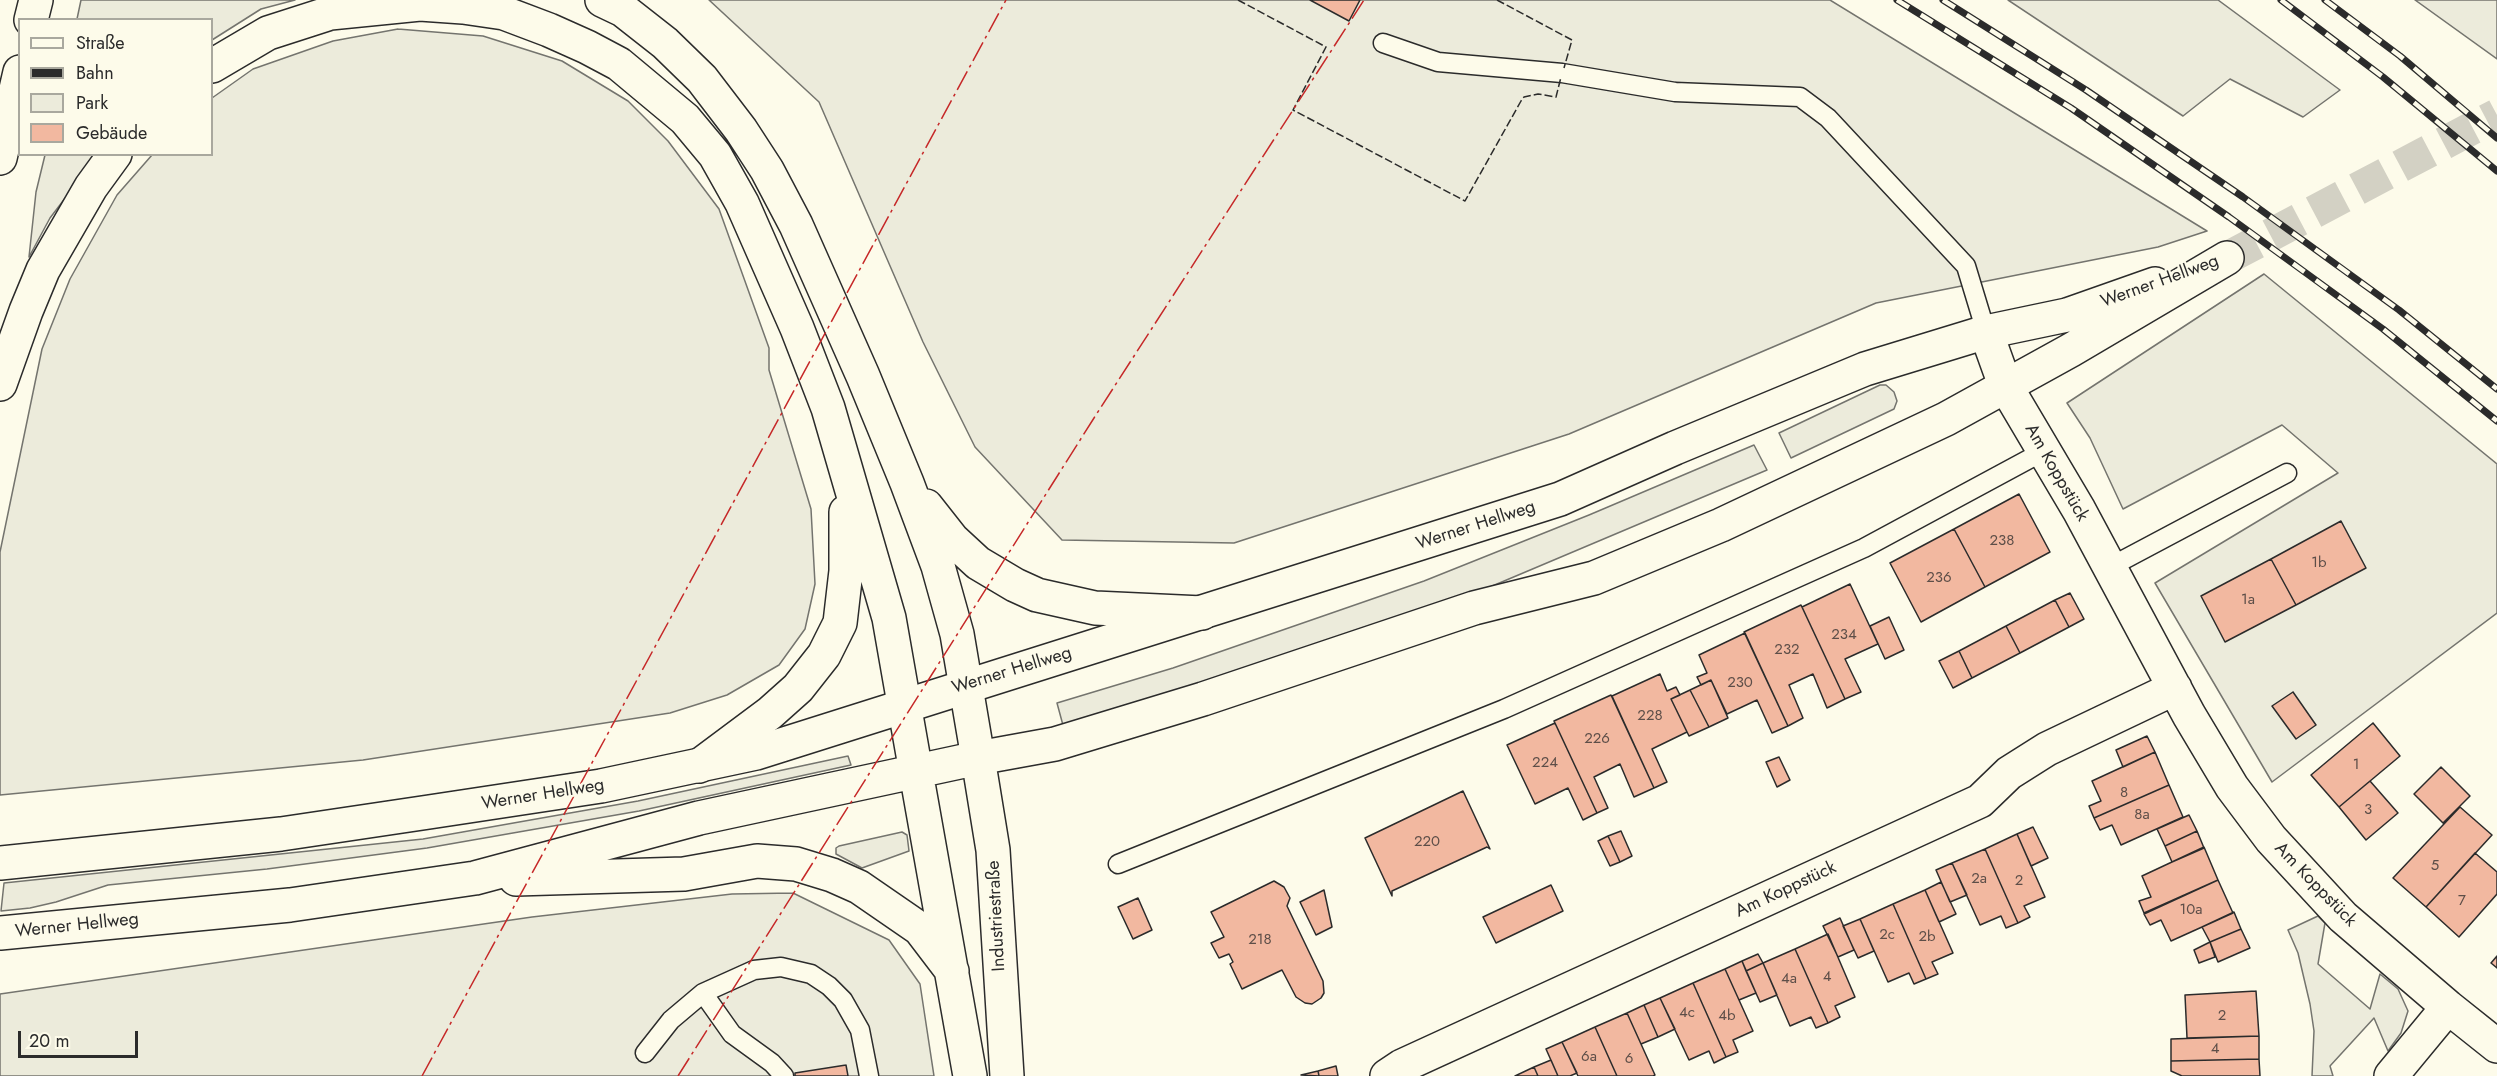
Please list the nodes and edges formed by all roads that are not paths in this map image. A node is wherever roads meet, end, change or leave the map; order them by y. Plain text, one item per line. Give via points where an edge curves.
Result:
1 (36, 0) edge
2 (602, 0) edge
3 (32, 18) edge
4 (1383, 43) dead end
5 (213, 65) edge
6 (18, 81) edge
7 (114, 156) edge
8 (0, 158) edge
9 (1986, 332) junction
10 (0, 384) edge
11 (2005, 385) junction
12 (2044, 451) junction
13 (2287, 473) dead end
14 (847, 478) junction
15 (908, 483) junction
16 (2110, 567) junction
17 (1202, 613) junction
18 (966, 686) junction
19 (2175, 688) junction
20 (904, 706) junction
21 (978, 758) junction
22 (699, 766) junction
23 (916, 772) junction
24 (3, 863) edge
25 (1118, 864) dead end
26 (475, 878) junction
27 (0, 933) edge
28 (952, 971) junction
29 (703, 993) junction
30 (2448, 1007) junction
31 (2497, 1046) edge
32 (645, 1053) dead end
33 (784, 1076) edge
34 (869, 1076) edge
35 (970, 1076) edge
36 (1007, 1076) edge
37 (1387, 1076) edge
38 (2391, 1076) edge

1 - 3 main road
2 - 15 main road via 623,10 665,43 702,79 767,170 796,225
4 - 9 lane via 1438,62 1562,73 1675,92 1800,97 1828,118 1966,266
5 - 14 main road via 268,33 330,13 420,4 504,14 549,30 619,64 686,119 715,154 796,328 828,408
6 - 8 main road
7 - 10 main road via 91,187 44,270
9 - 11 main road
9 - 11 main road, Werner Hellweg via 2067,315 2227,258
9 - 17 main road, Werner Hellweg via 1865,369 1560,499
11 - 12 main road, Am Koppstück
11 - 21 main road, Werner Hellweg via 1866,459 1594,578 1474,608 1055,744
12 - 16 main road, Am Koppstück
12 - 25 lane via 1864,548 1504,709
13 - 16 lane
14 - 20 main road via 889,618
14 - 22 main road via 846,571 840,623 824,655 798,688 770,713
15 - 17 main road via 952,539 978,563 1037,595 1095,608
15 - 18 main road, Industriestraße via 938,566 957,634
16 - 19 main road, Am Koppstück
17 - 18 main road, Werner Hellweg
18 - 20 main road, Werner Hellweg
18 - 21 main road, Industriestraße
19 - 30 main road, Am Koppstück via 2232,787 2271,839 2343,917
19 - 37 main road, Am Koppstück via 2047,749 2009,773 1980,801
20 - 22 main road, Werner Hellweg via 756,753
20 - 23 main road
21 - 23 main road, Werner Hellweg
21 - 36 main road, Industriestraße via 993,850
22 - 24 main road, Werner Hellweg via 601,786 281,834
23 - 26 main road, Werner Hellweg via 699,818
23 - 28 main road
26 - 27 main road, Werner Hellweg via 290,905
26 - 28 main road, Werner Hellweg via 540,880 684,874 757,861 805,867 859,887 920,929
28 - 35 main road
29 - 32 lane via 671,1020
29 - 33 lane via 732,1034
29 - 34 lane via 754,970 781,967 811,974 843,1000 860,1030
30 - 31 main road, Am Koppstück
30 - 38 main road

